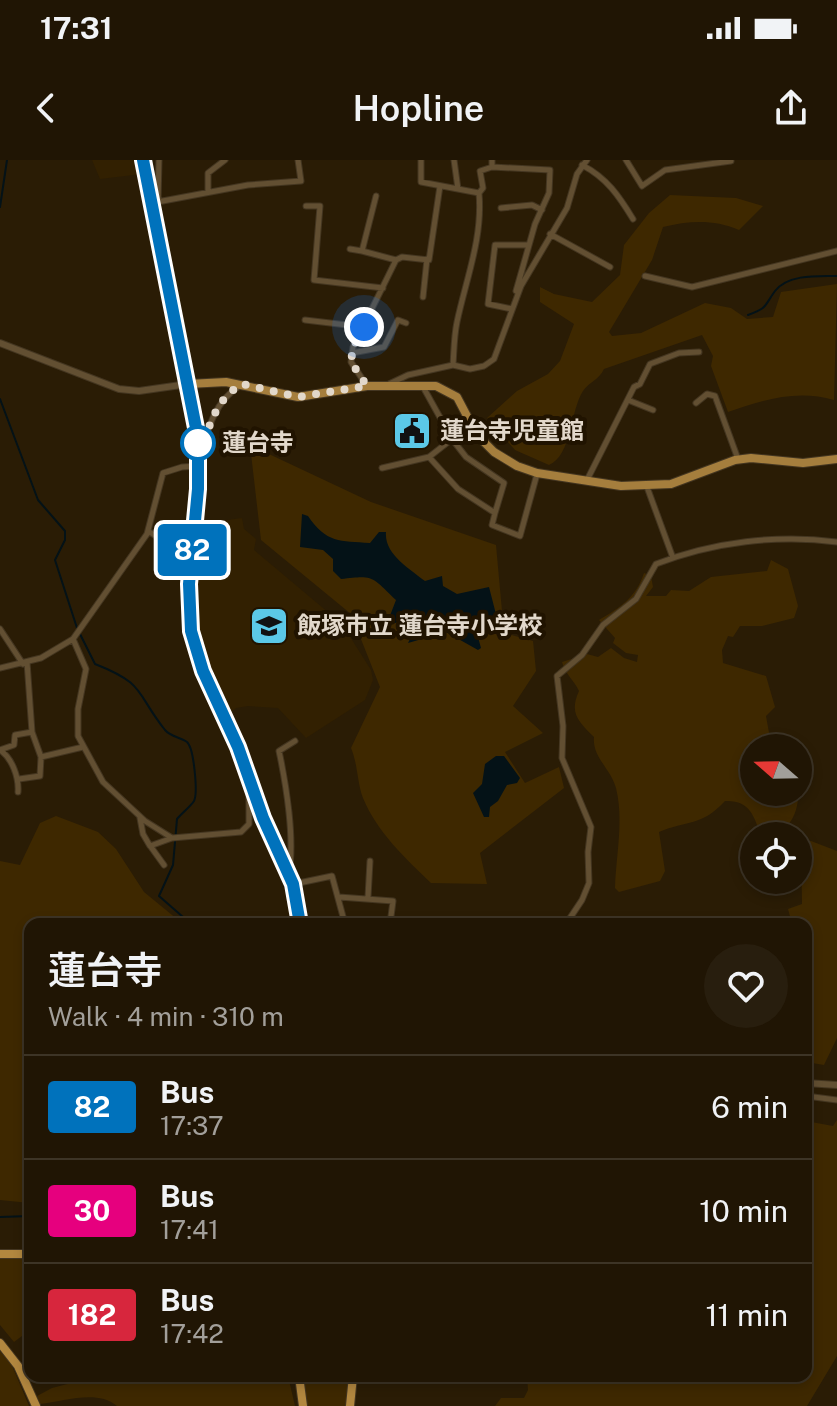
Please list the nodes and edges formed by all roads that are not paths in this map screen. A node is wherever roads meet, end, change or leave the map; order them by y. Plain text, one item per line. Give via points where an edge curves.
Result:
1 (143, 160) edge
2 (159, 160) edge
3 (225, 160) edge
4 (298, 160) edge
5 (421, 160) edge
6 (454, 160) edge
7 (626, 160) edge
8 (731, 161) edge
9 (585, 162) edge
10 (492, 163) edge
11 (440, 186) junction
12 (458, 189) junction
13 (208, 192) junction
14 (479, 193) junction
15 (376, 196) dead end
16 (155, 202) junction
17 (306, 206) dead end
18 (501, 208) dead end
19 (542, 210) junction
20 (633, 219) dead end
21 (550, 234) junction
22 (529, 245) junction
23 (350, 249) dead end
24 (362, 251) junction
25 (837, 251) edge
26 (427, 259) junction
27 (396, 260) junction
28 (610, 267) dead end
29 (645, 276) dead end
30 (383, 288) junction
31 (423, 297) dead end
32 (515, 300) junction
33 (512, 309) junction
34 (305, 320) dead end
35 (406, 323) dead end
36 (364, 327) junction
37 (0, 343) edge
38 (699, 352) dead end
39 (351, 354) junction
40 (453, 365) junction
41 (188, 384) junction
42 (242, 384) junction
43 (388, 385) junction
44 (422, 385) junction
45 (367, 386) junction
46 (628, 400) junction
47 (696, 403) dead end
48 (653, 410) dead end
49 (462, 431) dead end
50 (452, 439) junction
51 (429, 457) junction
52 (837, 459) edge
53 (738, 460) junction
54 (198, 466) junction
55 (382, 468) dead end
56 (537, 473) junction
57 (587, 481) junction
58 (647, 487) junction
59 (495, 513) junction
60 (148, 531) junction
61 (193, 539) junction
62 (837, 542) edge
63 (673, 558) junction
64 (0, 629) edge
65 (73, 639) junction
66 (25, 663) junction
67 (0, 668) edge
68 (32, 732) junction
69 (295, 741) dead end
70 (83, 747) junction
71 (0, 750) edge
72 (41, 757) junction
73 (19, 779) junction
74 (249, 781) junction
75 (18, 792) dead end
76 (140, 816) junction
77 (172, 838) junction
78 (150, 846) junction
79 (370, 861) dead end
80 (164, 865) dead end
81 (288, 873) junction
82 (293, 884) junction
83 (339, 897) junction
84 (368, 897) junction
85 (299, 918) edge
86 (344, 918) edge
87 (391, 918) edge
88 (570, 918) edge
89 (812, 1083) edge
90 (837, 1085) edge
91 (812, 1097) edge
92 (837, 1100) edge
93 (0, 1254) edge
94 (24, 1254) edge
95 (0, 1343) edge
96 (24, 1379) edge
97 (25, 1382) edge
98 (300, 1382) edge
99 (352, 1382) edge
100 (36, 1406) edge
101 (303, 1406) edge
102 (350, 1406) edge

1 - 16 highway
2 - 16 street
3 - 13 street via 208,173
4 - 13 street via 301,181
5 - 11 street via 421,182
6 - 12 street
7 - 8 street via 642,186 665,170
9 - 20 street via 614,188
9 - 21 street
10 - 14 street via 480,171
10 - 19 street via 550,170
11 - 12 street
11 - 26 street
12 - 14 street
13 - 16 street
14 - 40 street
15 - 24 street
16 - 41 highway
17 - 30 street via 320,206 314,280
18 - 19 street via 532,205
19 - 22 street
21 - 28 street
21 - 32 street
22 - 32 street
22 - 33 street via 495,245 488,304
23 - 24 street
24 - 27 street
25 - 29 street via 692,287
26 - 27 street
26 - 31 street
27 - 30 street
30 - 36 street
32 - 33 street
33 - 40 street via 494,359 476,368
34 - 36 street
35 - 39 street via 398,320 384,347
36 - 39 street
37 - 41 street via 119,389
38 - 46 street via 650,364
39 - 45 street
40 - 43 street
41 - 42 main road
41 - 54 highway
42 - 45 main road via 298,397
42 - 54 street via 219,404
43 - 44 main road
43 - 45 main road
44 - 50 street
44 - 56 main road via 457,397 477,435 494,452
46 - 48 street
46 - 57 street
47 - 53 street via 707,394 715,396
49 - 50 street
50 - 51 street
50 - 59 street via 466,457 504,483
51 - 55 street
51 - 59 street via 458,489
52 - 53 main road
53 - 58 main road
54 - 60 street via 163,473
54 - 61 highway
56 - 57 main road
56 - 59 street via 520,536 492,525
57 - 58 main road
58 - 63 street
60 - 61 street
60 - 65 street
61 - 74 highway via 191,631
62 - 63 street via 794,537 730,544
63 - 88 street via 652,568 636,599 603,625 582,655 557,676 562,758 591,827 589,883
64 - 66 street
65 - 66 street
65 - 70 street via 86,669 76,723
66 - 67 street
66 - 68 street
68 - 71 street via 15,735 14,745
68 - 72 street
69 - 81 street via 279,751 292,853
70 - 72 street
70 - 76 street via 103,782
71 - 73 street
72 - 73 street via 40,776
73 - 75 street
74 - 77 street via 249,824 241,832
74 - 81 highway
76 - 77 street
76 - 78 street
77 - 78 street
78 - 80 street
79 - 84 street
81 - 82 highway
82 - 83 street via 332,876
82 - 85 highway
83 - 84 street
83 - 86 street
84 - 87 street via 393,901
89 - 90 street
91 - 92 street
93 - 94 highway
95 - 96 highway
97 - 100 highway
98 - 101 highway
99 - 102 highway

